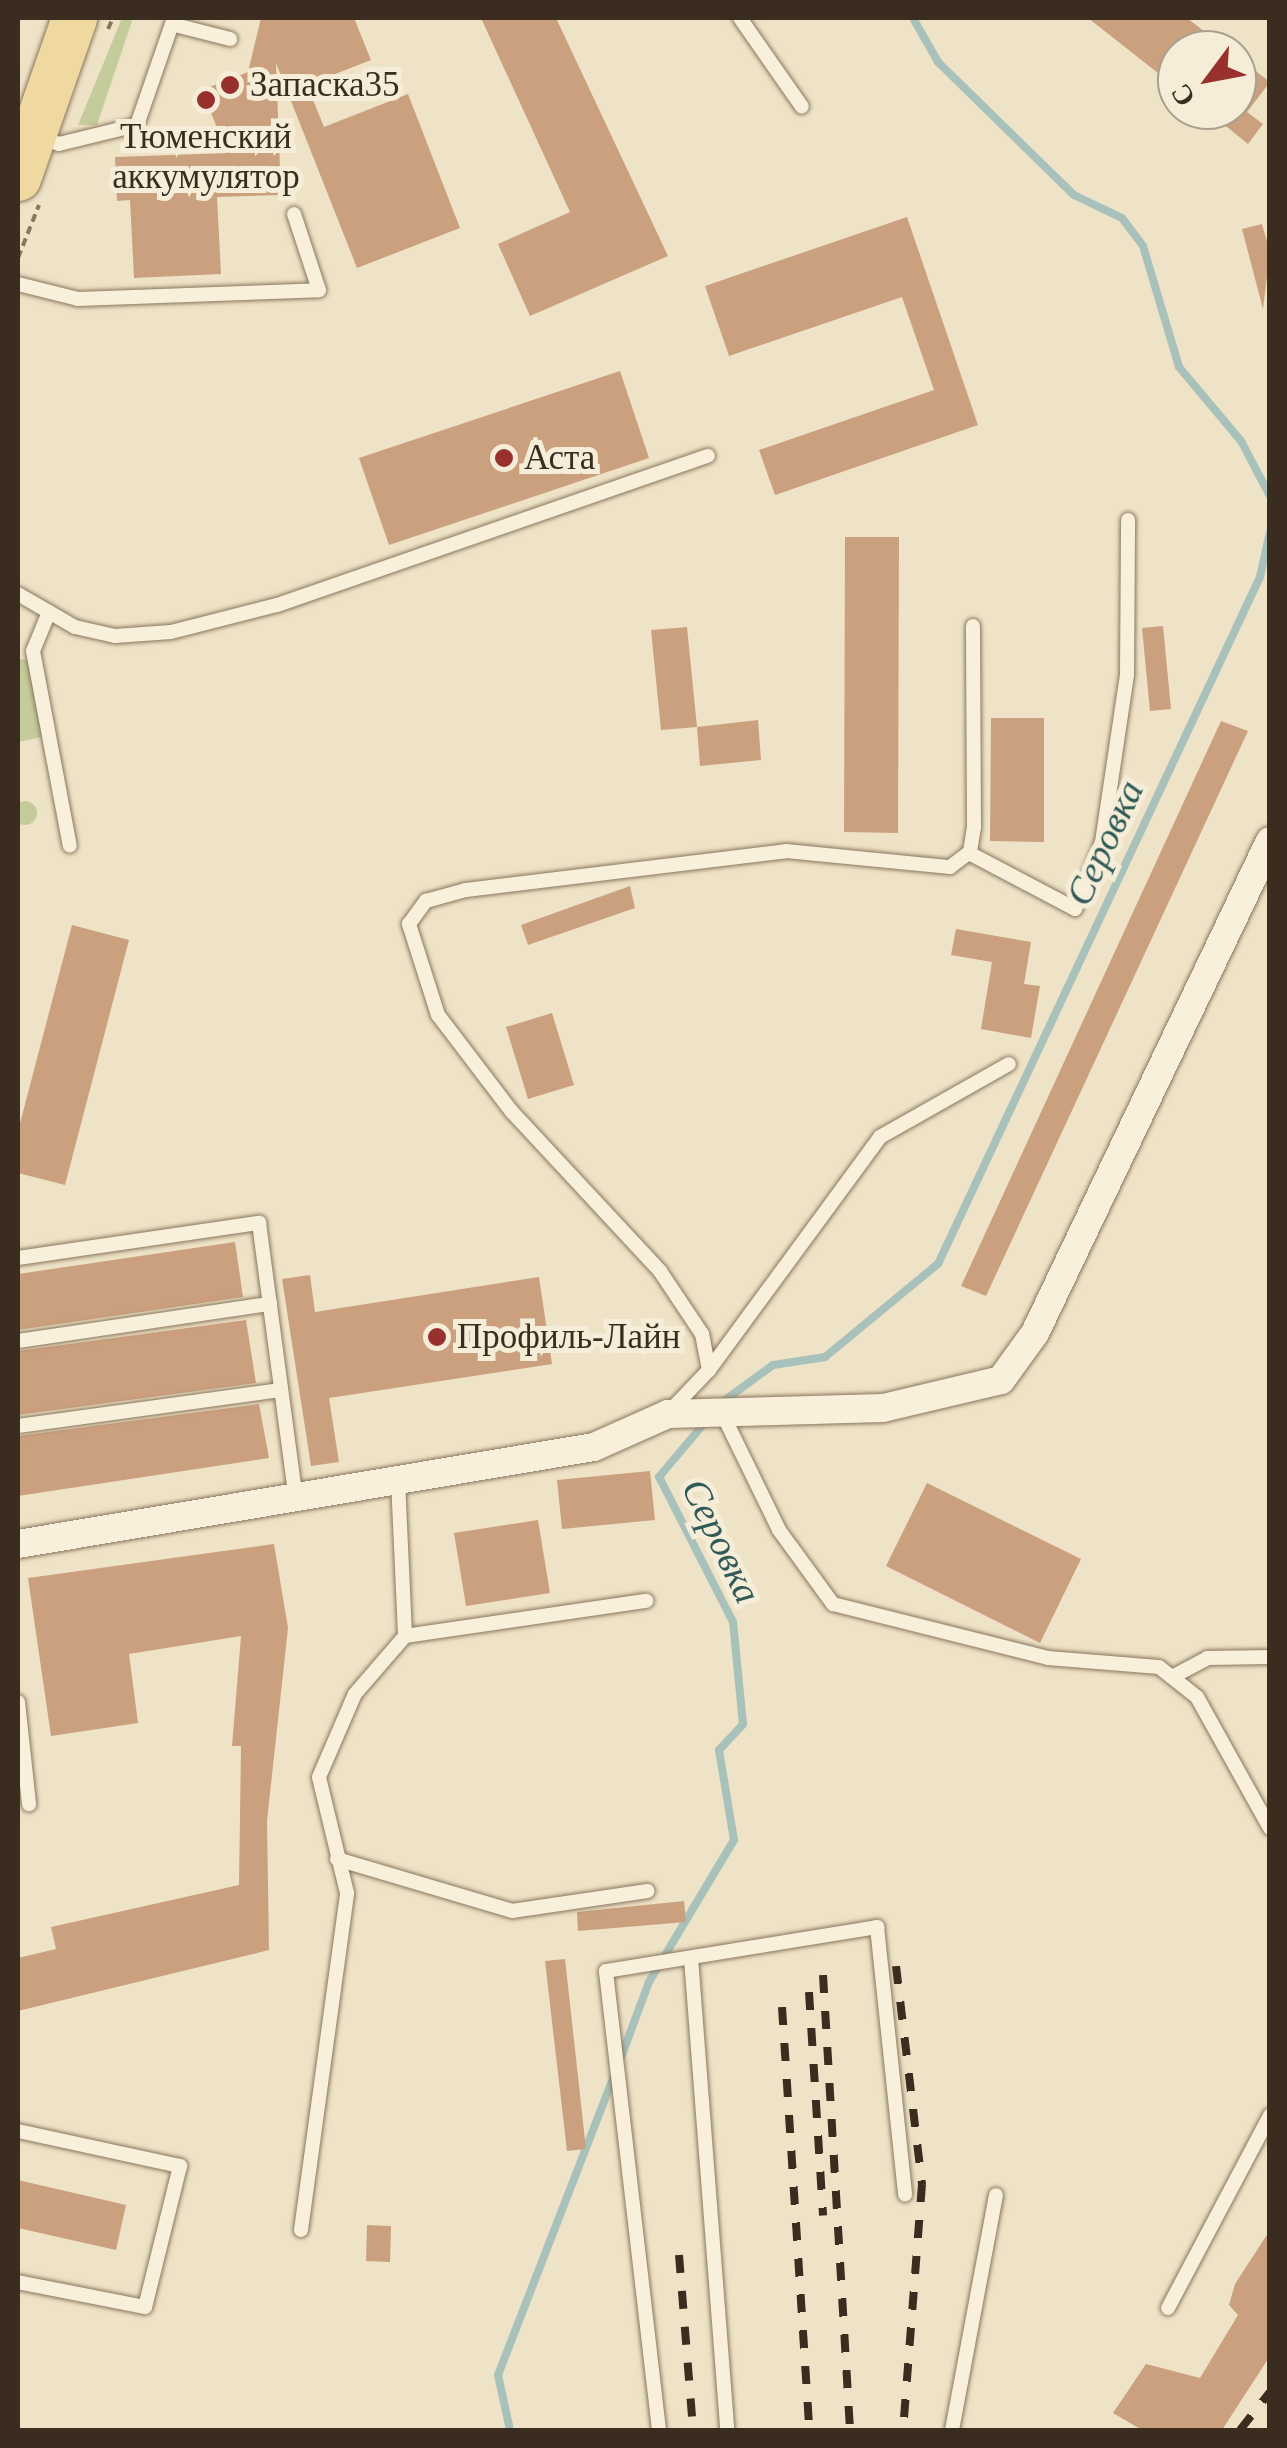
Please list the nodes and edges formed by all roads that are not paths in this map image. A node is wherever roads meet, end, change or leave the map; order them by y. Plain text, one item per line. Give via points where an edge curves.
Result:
1 (74, 18) edge
2 (740, 18) edge
3 (175, 21) edge
4 (230, 39) dead end
5 (802, 106) dead end
6 (32, 135) junction
7 (18, 178) edge
8 (294, 214) dead end
9 (18, 284) edge
10 (708, 456) dead end
11 (1128, 520) dead end
12 (18, 594) edge
13 (49, 612) junction
14 (974, 626) dead end
15 (1270, 841) edge
16 (70, 846) dead end
17 (969, 853) junction
18 (1008, 1064) dead end
19 (18, 1258) edge
20 (270, 1304) junction
21 (18, 1341) edge
22 (709, 1370) junction
23 (281, 1390) junction
24 (668, 1414) junction
25 (724, 1417) junction
26 (18, 1426) edge
27 (398, 1480) junction
28 (296, 1500) junction
29 (18, 1544) edge
30 (646, 1600) dead end
31 (405, 1636) junction
32 (1270, 1658) edge
33 (1172, 1678) junction
34 (18, 1702) edge
35 (29, 1804) dead end
36 (1270, 1828) edge
37 (337, 1859) junction
38 (648, 1891) dead end
39 (691, 1958) junction
40 (1270, 2115) edge
41 (18, 2132) edge
42 (905, 2195) dead end
43 (996, 2195) dead end
44 (300, 2230) dead end
45 (18, 2282) edge
46 (1168, 2308) dead end
47 (659, 2430) edge
48 (727, 2430) edge
49 (952, 2430) edge

1 - 6 main road
2 - 5 lane
3 - 4 lane
3 - 6 lane via 137,125 59,144
6 - 7 main road
8 - 9 lane via 319,290 78,299
10 - 13 lane via 278,605 170,632 115,636
11 - 17 lane via 1127,676 1102,842 1075,909
12 - 13 lane
13 - 16 lane via 34,651
14 - 17 lane
15 - 25 street via 1035,1333 1002,1380 883,1408
17 - 22 lane via 950,867 786,851 466,890 426,901 409,924 438,1014 512,1112 660,1271 702,1334
18 - 22 lane via 880,1138
19 - 20 lane via 259,1223
20 - 21 lane
20 - 23 lane
22 - 24 lane
23 - 26 lane
23 - 28 lane
24 - 25 street
24 - 27 street via 594,1447
25 - 33 lane via 779,1530 833,1604 1048,1658 1159,1668
27 - 28 street
27 - 31 lane
28 - 29 street
30 - 31 lane
31 - 37 lane via 355,1694 320,1776
32 - 33 lane via 1206,1658
33 - 36 lane via 1197,1697
34 - 35 lane
37 - 38 lane via 512,1911
37 - 44 lane via 347,1893
39 - 42 lane via 877,1927
39 - 47 lane via 606,1970
39 - 48 lane
40 - 46 lane
41 - 45 lane via 180,2166 145,2307
43 - 49 lane

